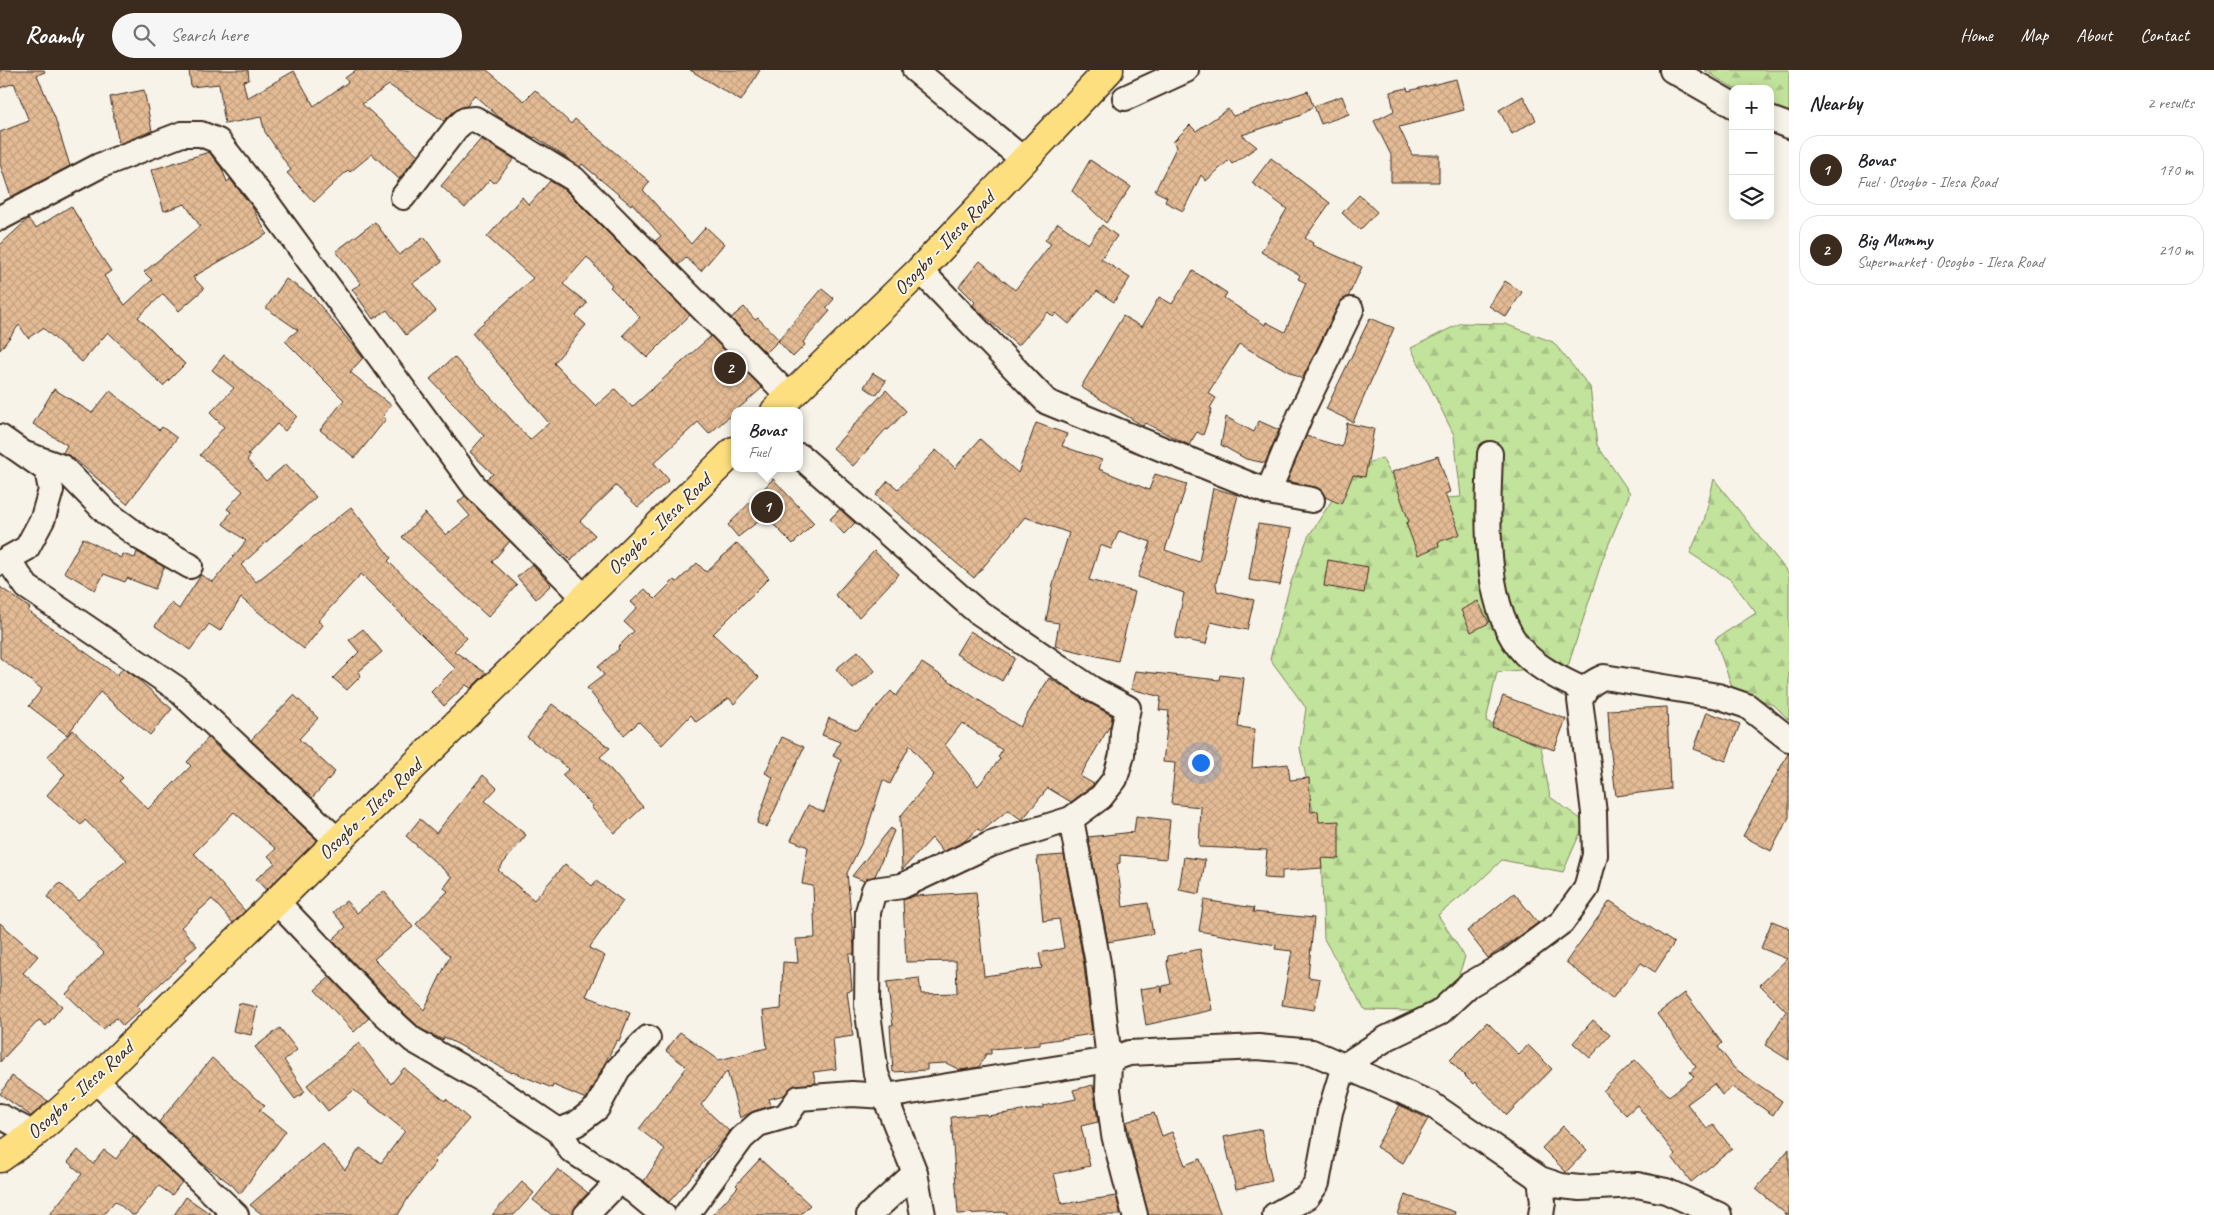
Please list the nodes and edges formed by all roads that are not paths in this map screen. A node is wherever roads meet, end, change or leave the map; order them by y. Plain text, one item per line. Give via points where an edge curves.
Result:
1 (915, 70) edge
2 (1108, 70) edge
3 (1186, 70) edge
4 (1672, 70) edge
5 (1125, 98) dead end
6 (1729, 103) edge
7 (1024, 160) junction
8 (403, 196) dead end
9 (0, 218) edge
10 (920, 270) junction
11 (1351, 310) dead end
12 (782, 403) edge
13 (0, 437) edge
14 (731, 454) edge
15 (1490, 454) dead end
16 (28, 455) junction
17 (803, 459) edge
18 (1268, 492) junction
19 (1312, 500) dead end
20 (4, 561) edge
21 (190, 566) dead end
22 (584, 597) junction
23 (1584, 690) junction
24 (1789, 739) edge
25 (1071, 819) junction
26 (338, 841) junction
27 (276, 900) junction
28 (648, 1038) dead end
29 (1109, 1060) junction
30 (1344, 1066) junction
31 (876, 1074) junction
32 (95, 1080) junction
33 (852, 1094) junction
34 (886, 1096) junction
35 (0, 1116) edge
36 (559, 1132) junction
37 (34, 1134) junction
38 (0, 1158) edge
39 (915, 1173) junction
40 (1540, 1179) junction
41 (618, 1182) junction
42 (236, 1215) edge
43 (586, 1215) edge
44 (663, 1215) edge
45 (686, 1215) edge
46 (869, 1215) edge
47 (923, 1215) edge
48 (1135, 1215) edge
49 (1276, 1215) edge
50 (1541, 1215) edge
51 (1719, 1215) edge

1 - 7 street
2 - 7 main road, Osogbo - Ilesa Road
3 - 5 street
4 - 6 street
7 - 10 main road, Osogbo - Ilesa Road
8 - 12 street via 456,128 465,120 474,119 574,179 716,320
9 - 22 street via 99,166 182,134 201,134 218,141 475,486
10 - 12 main road, Osogbo - Ilesa Road
10 - 18 street via 1047,402
11 - 18 street via 1302,411
13 - 16 street
14 - 22 main road, Osogbo - Ilesa Road
15 - 23 street via 1488,506 1494,590 1505,625 1525,654 1557,677
16 - 20 street via 47,470 51,490 43,518 27,548
16 - 21 street via 62,467 106,512 141,538
17 - 25 street via 974,609 1092,690 1128,708 1122,755 1115,779 1100,797
18 - 19 street
20 - 26 street via 27,587 176,688
22 - 26 main road, Osogbo - Ilesa Road
23 - 24 street via 1604,677 1718,696 1747,706
23 - 30 street via 1580,700 1596,855 1586,888 1562,922 1507,963 1469,985 1440,1013 1387,1038
25 - 29 street via 1098,963
25 - 31 street via 991,844 902,886 874,890 868,912 867,1005
26 - 27 main road, Osogbo - Ilesa Road
27 - 32 main road, Osogbo - Ilesa Road
27 - 36 street via 378,1008 413,1040 485,1081
28 - 36 street via 618,1069 597,1108
29 - 30 street via 1129,1054 1258,1047 1312,1052
29 - 34 street
29 - 48 street via 1108,1090 1114,1135
30 - 40 street via 1431,1104
30 - 49 street via 1330,1112 1317,1183 1307,1197
31 - 33 street via 862,1080
31 - 34 street
32 - 37 main road, Osogbo - Ilesa Road
32 - 42 street
33 - 34 street
33 - 45 street via 799,1098 786,1116 758,1124 742,1138
34 - 39 street
35 - 37 street
36 - 41 street via 572,1150
37 - 38 main road, Osogbo - Ilesa Road
39 - 46 street
39 - 47 street
40 - 50 street
40 - 51 street via 1580,1188 1637,1185 1666,1191
41 - 43 street
41 - 44 street

